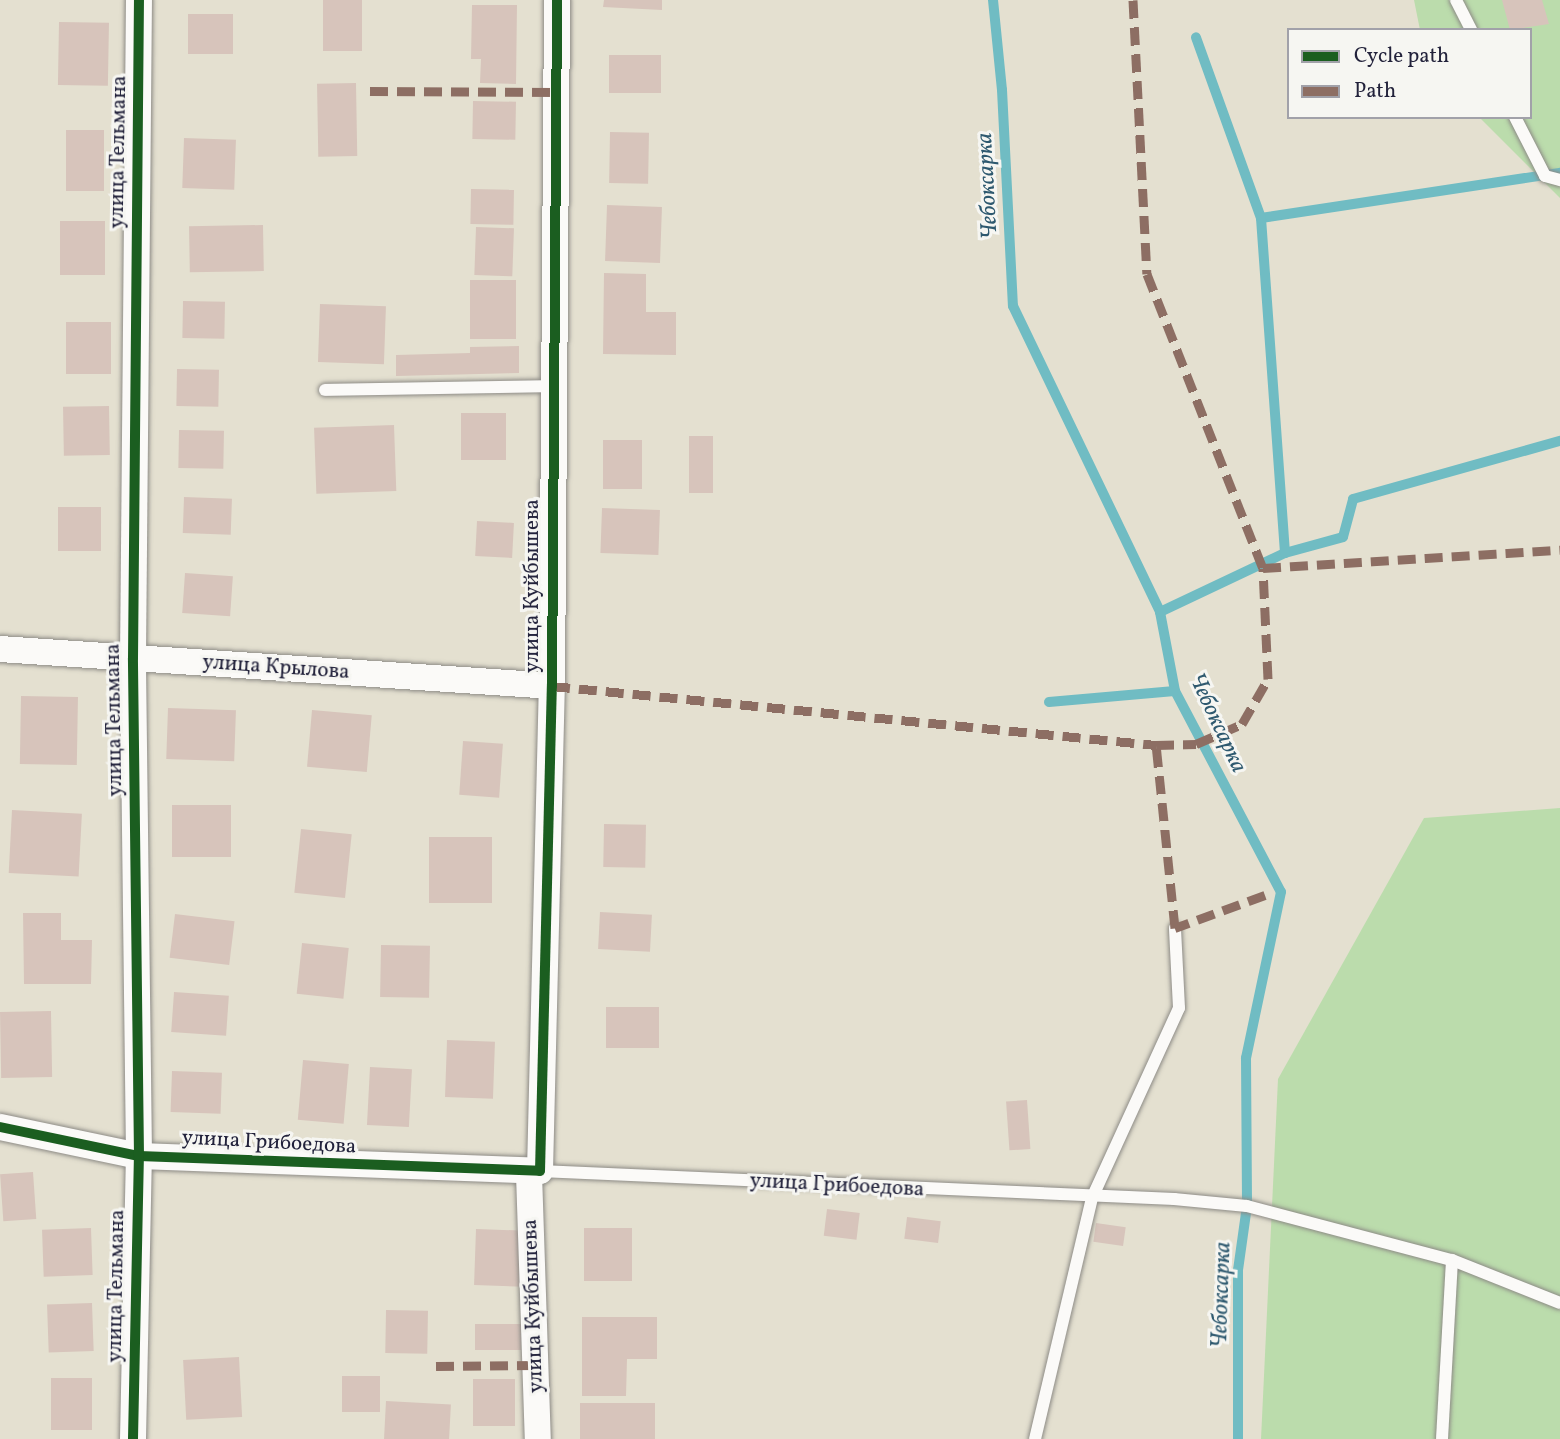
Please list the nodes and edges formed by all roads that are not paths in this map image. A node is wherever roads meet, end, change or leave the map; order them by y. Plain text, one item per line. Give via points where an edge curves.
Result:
1 (139, 0) edge
2 (557, 0) edge
3 (1456, 0) edge
4 (1470, 28) edge
5 (1516, 119) edge
6 (1560, 180) edge
7 (553, 386) junction
8 (325, 390) dead end
9 (0, 649) edge
10 (133, 658) junction
11 (552, 686) junction
12 (1175, 928) dead end
13 (0, 1127) edge
14 (139, 1156) junction
15 (535, 1173) junction
16 (1092, 1198) junction
17 (1452, 1260) junction
18 (1560, 1303) edge
19 (133, 1439) edge
20 (538, 1439) edge
21 (1035, 1439) edge
22 (1442, 1439) edge

1 - 10 street, улица Тельмана
2 - 7 street, улица Куйбышева
3 - 4 lane
5 - 6 lane via 1545,176
7 - 8 lane
7 - 11 street, улица Куйбышева
9 - 10 street, улица Крылова
10 - 11 street, улица Крылова
10 - 14 street, улица Тельмана
11 - 15 street, улица Куйбышева
12 - 16 lane via 1179,1007
13 - 14 street, улица Грибоедова
14 - 15 street, улица Грибоедова
14 - 19 street, улица Тельмана
15 - 16 lane, улица Грибоедова
15 - 20 street, улица Куйбышева
16 - 17 lane, улица Грибоедова via 1247,1206
16 - 21 lane
17 - 18 lane, улица Грибоедова
17 - 22 lane

